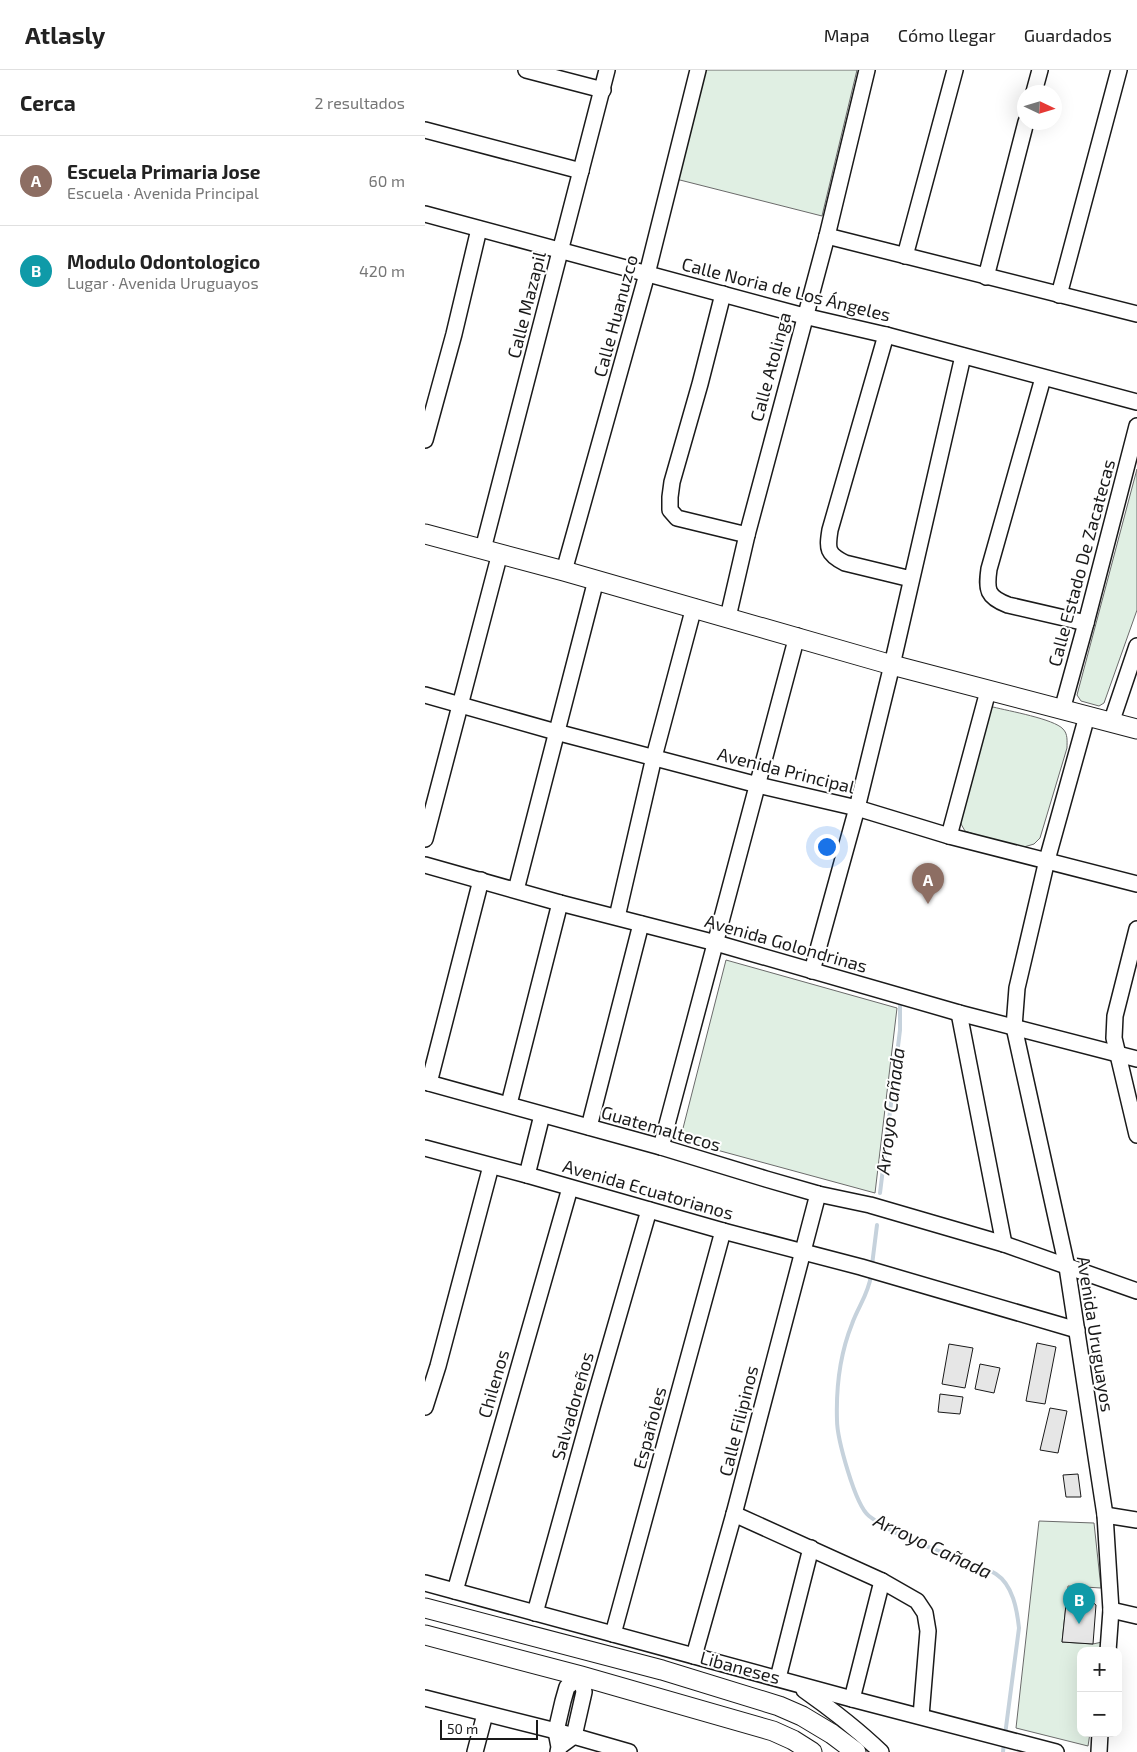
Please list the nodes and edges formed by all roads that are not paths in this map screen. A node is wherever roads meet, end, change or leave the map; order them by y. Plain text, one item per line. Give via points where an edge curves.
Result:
1 (526, 70) edge
2 (607, 70) edge
3 (698, 70) edge
4 (867, 70) edge
5 (955, 70) edge
6 (1040, 70) edge
7 (1119, 70) edge
8 (1036, 85) edge
9 (603, 90) junction
10 (425, 130) edge
11 (1024, 130) edge
12 (581, 171) junction
13 (425, 214) edge
14 (479, 229) junction
15 (827, 236) junction
16 (560, 251) junction
17 (905, 256) junction
18 (647, 274) junction
19 (987, 276) junction
20 (723, 294) junction
21 (1059, 295) junction
22 (1137, 314) edge
23 (804, 316) junction
24 (886, 335) junction
25 (963, 356) junction
26 (1043, 378) junction
27 (1137, 402) edge
28 (1137, 426) edge
29 (425, 440) edge
30 (425, 534) edge
31 (747, 535) junction
32 (491, 551) junction
33 (564, 571) junction
34 (911, 579) junction
35 (596, 580) junction
36 (694, 607) junction
37 (728, 616) junction
38 (1086, 623) junction
39 (797, 636) junction
40 (1137, 646) edge
41 (892, 665) junction
42 (988, 691) junction
43 (425, 695) edge
44 (459, 705) junction
45 (1062, 710) junction
46 (1087, 716) junction
47 (1111, 723) junction
48 (1137, 729) edge
49 (556, 732) junction
50 (654, 757) junction
51 (758, 785) junction
52 (857, 808) junction
53 (949, 836) junction
54 (425, 839) edge
55 (1047, 860) junction
56 (425, 865) edge
57 (481, 880) junction
58 (1137, 884) edge
59 (517, 890) junction
60 (560, 903) junction
61 (617, 917) junction
62 (641, 924) junction
63 (1137, 929) edge
64 (716, 943) junction
65 (812, 972) junction
66 (959, 1012) junction
67 (1014, 1027) junction
68 (1118, 1054) junction
69 (1137, 1059) edge
70 (427, 1083) edge
71 (509, 1104) junction
72 (542, 1115) junction
73 (589, 1127) junction
74 (1137, 1135) edge
75 (661, 1147) junction
76 (425, 1148) edge
77 (491, 1166) junction
78 (527, 1175) junction
79 (570, 1188) junction
80 (818, 1194) junction
81 (649, 1210) junction
82 (723, 1232) junction
83 (1004, 1244) junction
84 (803, 1251) junction
85 (1067, 1267) junction
86 (1137, 1291) edge
87 (1077, 1330) junction
88 (425, 1407) edge
89 (735, 1514) junction
90 (1105, 1515) junction
91 (1137, 1520) edge
92 (811, 1548) junction
93 (882, 1581) junction
94 (425, 1583) edge
95 (455, 1591) junction
96 (425, 1608) edge
97 (1111, 1610) junction
98 (535, 1614) junction
99 (1137, 1616) edge
100 (522, 1634) junction
101 (613, 1634) junction
102 (425, 1635) edge
103 (1108, 1647) edge
104 (695, 1656) junction
105 (662, 1670) junction
106 (581, 1676) junction
107 (785, 1680) junction
108 (425, 1698) edge
109 (852, 1699) junction
110 (485, 1714) junction
111 (921, 1716) junction
112 (556, 1731) junction
113 (574, 1736) junction
114 (1101, 1737) edge
115 (559, 1749) edge
116 (475, 1752) edge
117 (629, 1752) edge
118 (812, 1752) edge
119 (856, 1752) edge
120 (881, 1752) edge
121 (1056, 1752) edge
122 (1099, 1752) edge

1 - 9 street
2 - 9 street, Calle Mazapil
3 - 18 street, Calle Huanuzco
4 - 15 street, Calle Atolinga
5 - 17 street
6 - 8 street
7 - 21 street
9 - 12 street, Calle Mazapil
10 - 12 street
11 - 19 street
12 - 16 street, Calle Mazapil
13 - 14 street, Calle Noria de Los Ángeles
14 - 16 street, Calle Noria de Los Ángeles
14 - 29 street
15 - 17 street
15 - 23 street, Calle Atolinga
16 - 18 street, Calle Noria de Los Ángeles
16 - 32 street, Calle Mazapil
17 - 19 street
18 - 20 street, Calle Noria de Los Ángeles
18 - 33 street, Calle Huanuzco
19 - 21 street
20 - 23 street, Calle Noria de Los Ángeles
20 - 31 street via 672,482 670,510 687,522
21 - 22 street
23 - 24 street, Calle Noria de Los Ángeles
23 - 31 street, Calle Atolinga
24 - 25 street, Calle Noria de Los Ángeles
24 - 34 street via 828,543 829,552 845,562
25 - 26 street, Calle Noria de Los Ángeles
25 - 34 street
26 - 27 street, Calle Noria de Los Ángeles
26 - 38 street via 987,583 989,593 997,601
28 - 38 street, Calle Estado De Zacatecas
30 - 32 main road
31 - 37 street, Calle Atolinga
32 - 33 main road
32 - 44 street, Calle Mazapil
33 - 35 main road
34 - 41 street
35 - 36 main road
35 - 49 street
36 - 37 main road
36 - 50 street
37 - 39 main road
38 - 45 street, Calle Estado De Zacatecas
39 - 41 main road
39 - 51 street
40 - 47 street
41 - 42 main road
41 - 52 street
42 - 45 main road
42 - 53 street
43 - 44 street, Avenida Principal
44 - 49 street, Avenida Principal
44 - 54 street, Calle Mazapil
45 - 46 main road
46 - 47 main road
46 - 55 street, Avenida Uruguayos
47 - 48 main road
49 - 50 street, Avenida Principal
49 - 59 street
50 - 51 street, Avenida Principal
50 - 61 street
51 - 52 street, Avenida Principal
51 - 64 street
52 - 53 street, Avenida Principal
52 - 65 street
53 - 55 street, Avenida Principal
55 - 58 street, Avenida Principal
55 - 67 street, Avenida Uruguayos via 1017,988
56 - 57 street, Avenida Golondrinas
57 - 59 street, Avenida Golondrinas
57 - 70 street
59 - 60 street, Avenida Golondrinas
60 - 61 street, Avenida Golondrinas
60 - 71 street
61 - 62 street, Avenida Golondrinas
62 - 64 street, Avenida Golondrinas
62 - 73 street
63 - 68 street via 1115,1016 1114,1038
64 - 65 street, Avenida Golondrinas
64 - 75 street
65 - 66 street, Avenida Golondrinas
66 - 67 street, Avenida Golondrinas
66 - 83 street
67 - 68 street, Avenida Golondrinas
67 - 85 street, Avenida Uruguayos
68 - 69 street, Avenida Golondrinas
68 - 74 street
70 - 71 street, Guatemaltecos
71 - 72 street, Guatemaltecos
72 - 73 street, Guatemaltecos
72 - 78 street
73 - 75 street, Guatemaltecos
75 - 80 street, Guatemaltecos
76 - 77 street, Avenida Ecuatorianos
77 - 78 street, Avenida Ecuatorianos
77 - 88 street
78 - 79 street, Avenida Ecuatorianos
79 - 81 street, Avenida Ecuatorianos
79 - 95 street, Chilenos
80 - 83 street, Guatemaltecos
80 - 84 street, Calle Filipinos
81 - 82 street, Avenida Ecuatorianos
81 - 98 street, Salvadoreños
82 - 84 street, Avenida Ecuatorianos
82 - 101 street, Españoles
83 - 85 street, Guatemaltecos
84 - 87 street, Avenida Ecuatorianos
84 - 89 street, Calle Filipinos
85 - 86 street, Guatemaltecos
85 - 87 street, Avenida Uruguayos
87 - 90 street, Avenida Uruguayos
89 - 92 street
89 - 104 street, Calle Filipinos
90 - 91 street
90 - 97 street, Avenida Uruguayos
92 - 93 street
92 - 107 street
93 - 109 street
93 - 111 street via 917,1601 925,1613 928,1631
94 - 95 street, Libaneses
95 - 98 street, Libaneses
96 - 100 main road, Libaneses
97 - 99 street
97 - 103 street, Avenida Uruguayos
98 - 101 street, Libaneses
100 - 105 main road, Libaneses
100 - 106 main road via 529,1650 579,1665
101 - 104 street, Libaneses
102 - 106 main road
104 - 107 street, Libaneses
105 - 106 main road via 656,1678 642,1682 593,1669
105 - 119 main road, Libaneses via 779,1706 802,1716
106 - 112 street via 567,1687
106 - 113 street via 584,1692
106 - 118 main road via 773,1731
107 - 109 street, Libaneses
107 - 120 street via 837,1714
108 - 110 street
109 - 111 street, Libaneses
110 - 112 street
110 - 116 street
111 - 121 street, Libaneses
112 - 113 street
112 - 115 street
113 - 115 street
113 - 117 street
114 - 122 street

